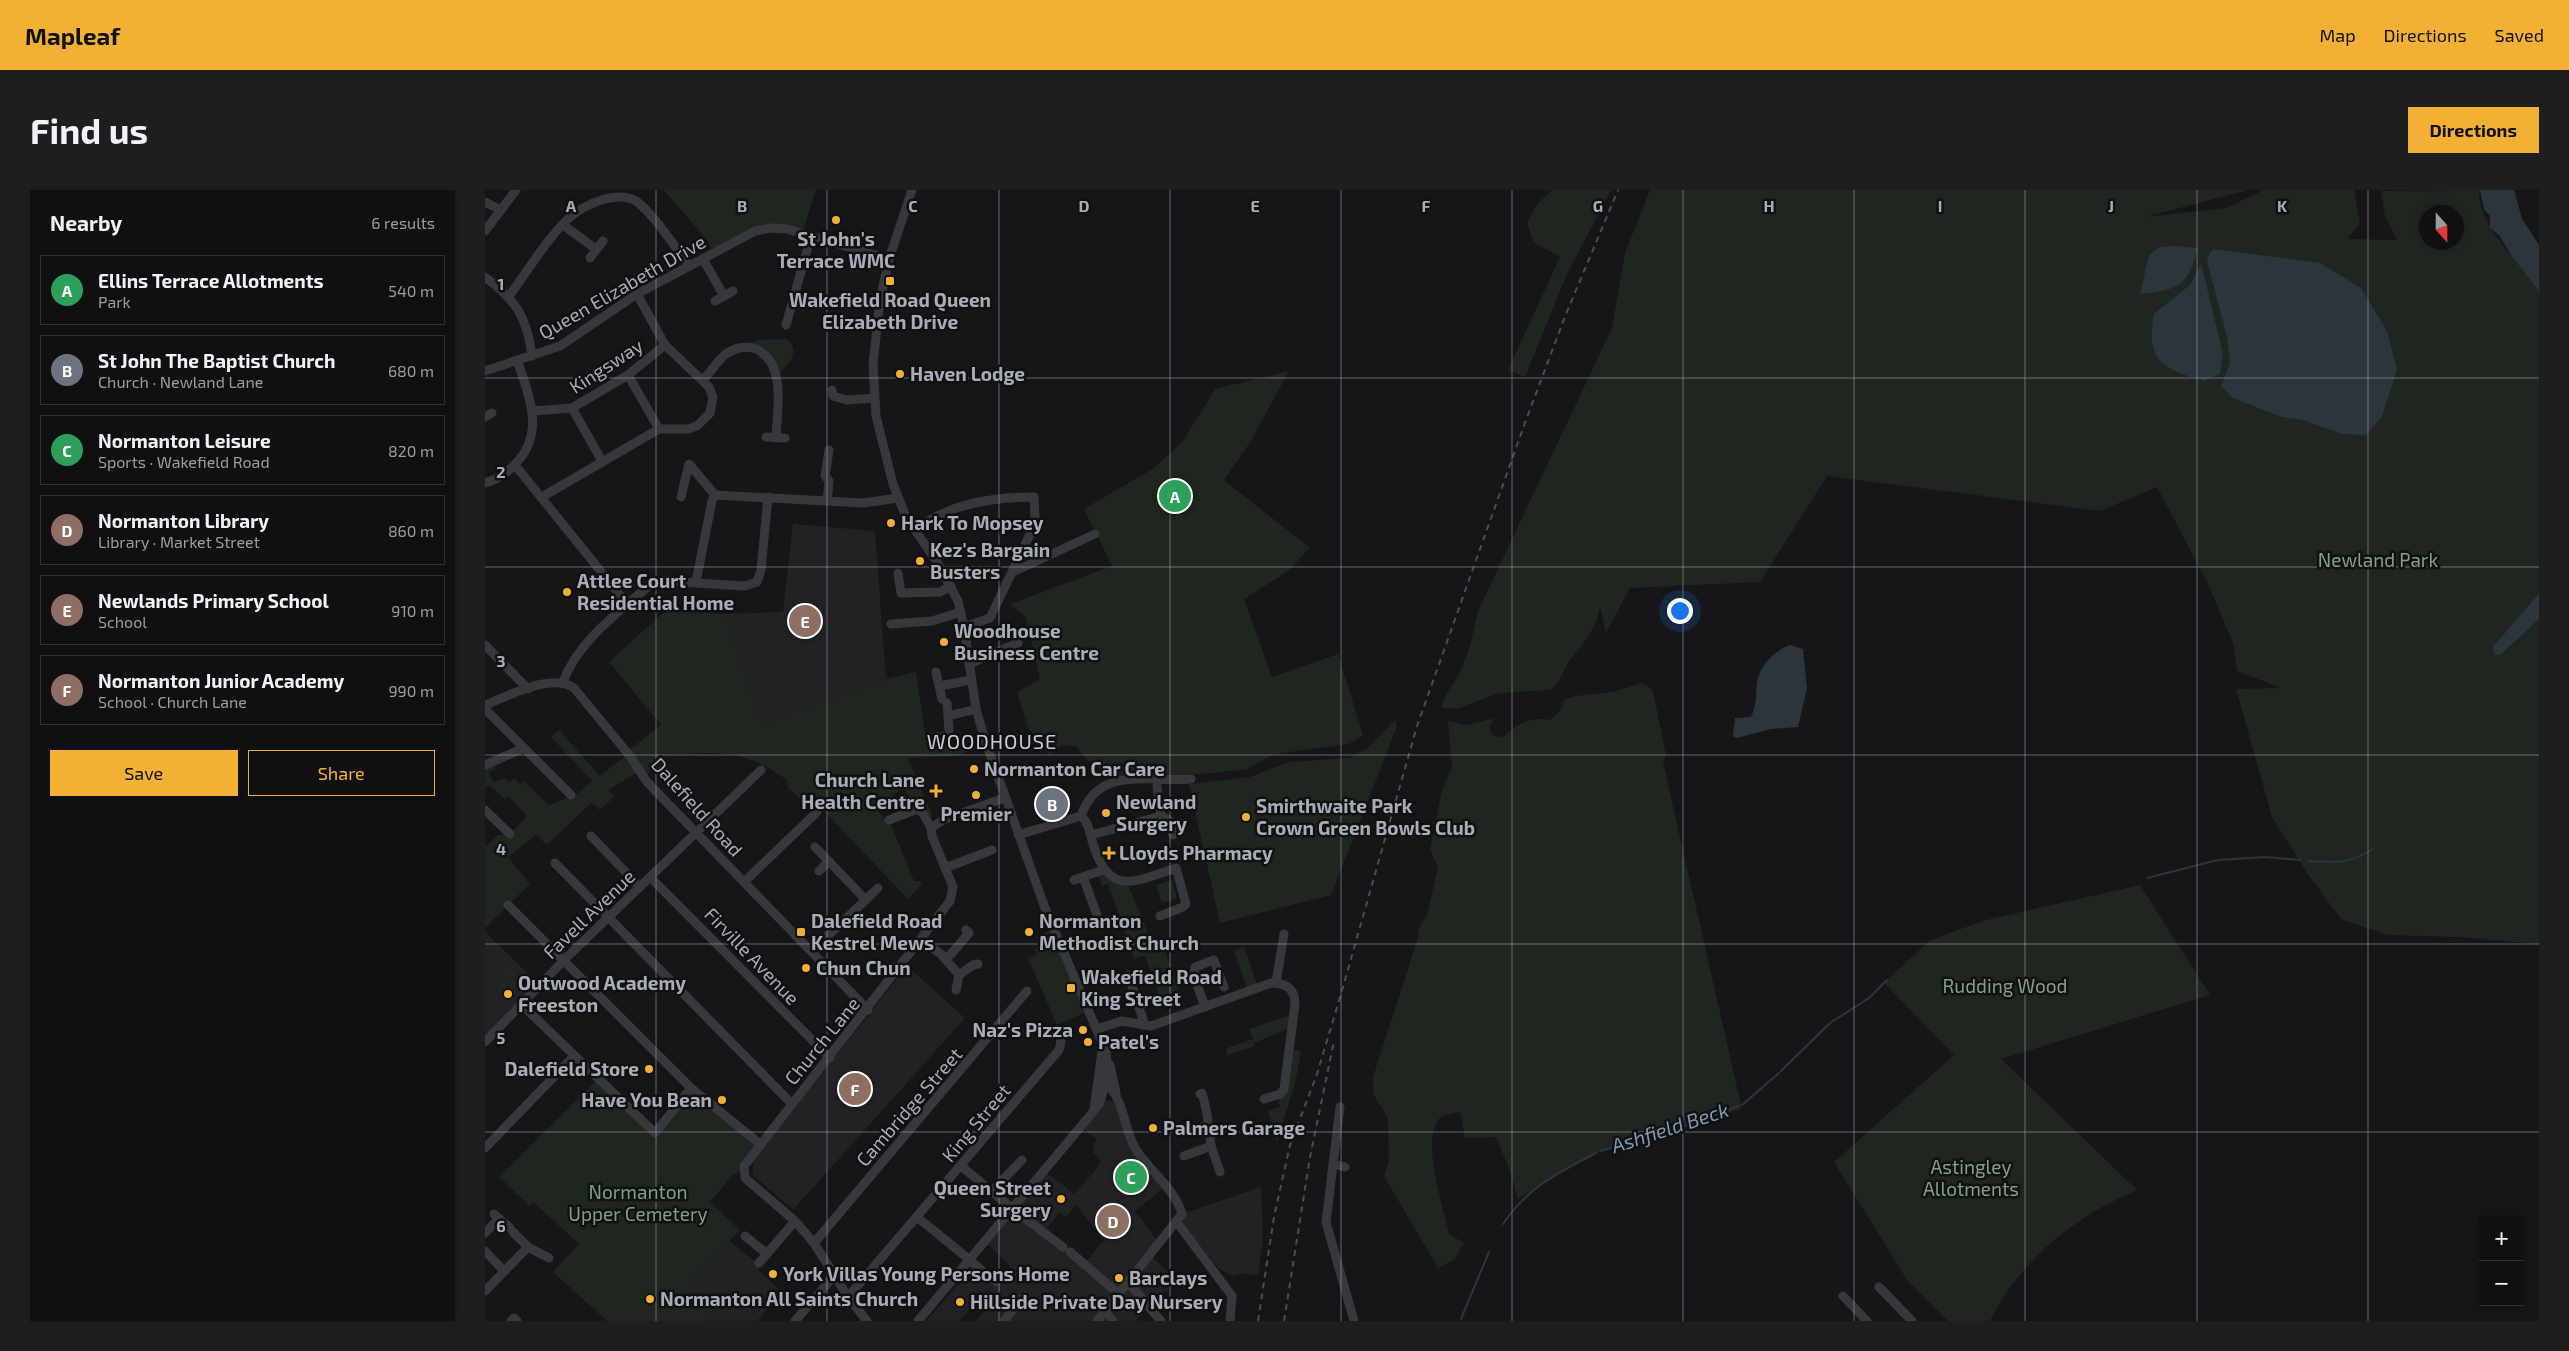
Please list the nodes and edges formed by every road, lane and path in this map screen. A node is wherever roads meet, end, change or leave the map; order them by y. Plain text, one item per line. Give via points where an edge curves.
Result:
1 (516, 190) edge
2 (912, 190) edge
3 (485, 202) edge
4 (501, 210) junction
5 (563, 225) junction
6 (485, 231) edge
7 (811, 236) junction
8 (603, 241) dead end
9 (596, 250) junction
10 (590, 258) dead end
11 (703, 259) junction
12 (889, 259) junction
13 (689, 266) junction
14 (485, 277) edge
15 (733, 291) dead end
16 (637, 294) junction
17 (509, 296) junction
18 (724, 296) junction
19 (715, 301) dead end
20 (786, 325) dead end
21 (665, 345) junction
22 (533, 356) junction
23 (517, 360) junction
24 (485, 371) edge
25 (628, 375) junction
26 (703, 379) junction
27 (832, 390) dead end
28 (873, 398) junction
29 (572, 408) junction
30 (533, 411) junction
31 (659, 429) junction
32 (766, 437) dead end
33 (829, 450) dead end
34 (602, 461) junction
35 (515, 465) junction
36 (485, 483) edge
37 (715, 495) junction
38 (542, 497) junction
39 (681, 497) dead end
40 (768, 497) junction
41 (898, 498) junction
42 (827, 501) junction
43 (915, 530) junction
44 (1095, 534) dead end
45 (1013, 572) junction
46 (898, 573) dead end
47 (696, 582) junction
48 (951, 586) junction
49 (628, 605) junction
50 (961, 612) junction
51 (891, 624) dead end
52 (964, 627) junction
53 (1018, 643) dead end
54 (485, 645) edge
55 (969, 664) junction
56 (936, 672) dead end
57 (971, 680) junction
58 (563, 682) junction
59 (940, 686) junction
60 (528, 689) junction
61 (485, 705) edge
62 (485, 709) edge
63 (976, 709) junction
64 (948, 716) junction
65 (949, 731) dead end
66 (524, 748) junction
67 (485, 765) edge
68 (761, 770) dead end
69 (1191, 780) dead end
70 (1156, 790) dead end
71 (571, 796) dead end
72 (1004, 798) junction
73 (485, 810) edge
74 (817, 812) dead end
75 (1081, 816) junction
76 (1161, 816) junction
77 (889, 820) dead end
78 (931, 828) junction
79 (696, 832) junction
80 (1174, 833) dead end
81 (510, 834) dead end
82 (1018, 835) junction
83 (1091, 835) junction
84 (591, 836) dead end
85 (815, 847) dead end
86 (992, 850) dead end
87 (829, 861) junction
88 (555, 863) dead end
89 (945, 868) junction
90 (1103, 870) junction
91 (819, 871) dead end
92 (650, 877) junction
93 (744, 882) junction
94 (640, 887) junction
95 (878, 888) dead end
96 (866, 900) junction
97 (508, 905) dead end
98 (1160, 916) dead end
99 (608, 917) junction
100 (1101, 926) dead end
101 (967, 930) dead end
102 (1284, 934) dead end
103 (921, 940) junction
104 (812, 951) junction
105 (564, 960) junction
106 (946, 960) junction
107 (978, 964) dead end
108 (959, 975) junction
109 (1128, 976) dead end
110 (1276, 983) junction
111 (1224, 986) dead end
112 (956, 990) dead end
113 (1027, 991) dead end
114 (521, 1004) junction
115 (1205, 1007) junction
116 (868, 1010) junction
117 (1142, 1025) junction
118 (1097, 1028) junction
119 (1059, 1035) dead end
120 (485, 1042) edge
121 (1103, 1047) junction
122 (574, 1056) junction
123 (829, 1058) junction
124 (1108, 1060) junction
125 (1102, 1085) junction
126 (691, 1088) junction
127 (1200, 1094) dead end
128 (1117, 1099) junction
129 (1264, 1099) dead end
130 (792, 1104) junction
131 (1096, 1106) junction
132 (1339, 1107) dead end
133 (760, 1144) junction
134 (1211, 1146) junction
135 (485, 1148) edge
136 (1184, 1156) dead end
137 (1022, 1160) dead end
138 (1333, 1164) junction
139 (961, 1166) junction
140 (1345, 1167) dead end
141 (1220, 1172) dead end
142 (992, 1191) junction
143 (1013, 1209) junction
144 (917, 1217) junction
145 (795, 1221) junction
146 (1175, 1221) junction
147 (485, 1233) edge
148 (745, 1236) dead end
149 (814, 1243) junction
150 (528, 1247) junction
151 (485, 1251) edge
152 (767, 1254) junction
153 (549, 1258) dead end
154 (967, 1258) junction
155 (759, 1263) dead end
156 (504, 1271) junction
157 (834, 1276) junction
158 (996, 1282) dead end
159 (1128, 1282) junction
160 (1879, 1287) dead end
161 (485, 1291) edge
162 (1119, 1294) junction
163 (1843, 1296) dead end
164 (848, 1297) junction
165 (1021, 1299) dead end
166 (1105, 1311) junction
167 (511, 1321) edge
168 (517, 1321) edge
169 (795, 1321) edge
170 (867, 1321) edge
171 (918, 1321) edge
172 (1004, 1321) edge
173 (1097, 1321) edge
174 (1113, 1321) edge
175 (1161, 1321) edge
176 (1231, 1321) edge
177 (1354, 1321) edge
178 (1867, 1321) edge
179 (1912, 1321) edge

1 - 4 street
2 - 12 street
3 - 4 street
4 - 6 street
5 - 9 street
5 - 13 street via 578,211 596,202 611,197 628,197 642,206
5 - 17 street
7 - 11 street, Queen Elizabeth Drive via 779,228 763,229 747,234
7 - 12 street, Queen Elizabeth Drive
7 - 20 street
8 - 9 street
9 - 10 street
11 - 13 street, Queen Elizabeth Drive
11 - 18 street
12 - 28 street via 875,339
13 - 16 street, Queen Elizabeth Drive
14 - 17 street
15 - 18 street
16 - 21 street
16 - 22 street, Queen Elizabeth Drive via 571,340
17 - 22 street via 525,322
18 - 19 street
21 - 25 street, Kingsway
21 - 26 street
22 - 23 street, Queen Elizabeth Drive
23 - 24 street, Queen Elizabeth Drive
23 - 30 street
25 - 29 street, Kingsway
25 - 31 street
26 - 31 street via 713,397 705,420 688,429
26 - 32 street via 719,360 734,349 750,347 764,354 777,375 780,438
27 - 28 street via 833,396 847,400
28 - 41 street via 884,453
29 - 30 street, Kingsway
29 - 34 street
30 - 35 street via 531,440
31 - 34 street
33 - 42 street via 825,476 829,480
34 - 38 street
35 - 36 street via 499,478
35 - 38 street
37 - 39 street via 689,464
37 - 40 street
37 - 47 street via 711,501
38 - 49 street
40 - 42 street
40 - 47 street via 757,582 745,586
41 - 42 street via 863,504
41 - 43 street
43 - 45 street via 928,520 952,510 1004,497 1034,497 1033,528
43 - 48 street
44 - 45 street
45 - 52 street via 990,618
46 - 48 street via 901,593 940,592
47 - 49 street via 657,582
48 - 50 street
49 - 58 street via 579,650
50 - 51 street via 932,621
50 - 52 street
52 - 55 street
53 - 55 street
54 - 60 street
55 - 57 street
56 - 59 street
57 - 59 street
57 - 63 street
58 - 60 street via 544,683
58 - 79 street, Dalefield Road via 579,693 647,782
59 - 64 street
60 - 61 street
62 - 66 street
63 - 64 street
63 - 72 street
64 - 65 street
66 - 67 street
66 - 71 street
68 - 79 street, Favell Avenue
69 - 75 street via 1118,780 1097,790 1084,806
70 - 76 street
72 - 78 street via 943,820
72 - 82 street
73 - 81 street
74 - 93 street
75 - 82 street
75 - 83 street
76 - 80 street via 1169,820
76 - 83 street
77 - 78 street via 917,809
78 - 89 street, Church Lane
79 - 92 street, Favell Avenue
79 - 93 street, Dalefield Road
82 - 118 street
83 - 90 street
84 - 94 street
85 - 87 street
86 - 89 street via 976,859
87 - 91 street
87 - 96 street
88 - 99 street
89 - 103 street, Church Lane via 953,887 953,897
90 - 98 street via 1113,878 1125,881 1176,868 1186,904
90 - 100 street via 1079,878
92 - 94 street, Favell Avenue
92 - 123 street, Firville Avenue
93 - 104 street, Dalefield Road
94 - 99 street, Favell Avenue
95 - 96 street
96 - 104 street
97 - 105 street
99 - 105 street, Favell Avenue
99 - 130 street
101 - 106 street via 965,940
102 - 110 street
103 - 106 street
103 - 116 street, Church Lane
104 - 116 street, Dalefield Road
105 - 114 street, Favell Avenue
105 - 126 street
106 - 108 street
107 - 108 street
108 - 112 street
109 - 117 street via 1143,1019
110 - 115 street
110 - 129 street via 1288,986 1295,1004 1284,1089 1280,1094
111 - 115 street via 1214,960 1195,967 1194,976
113 - 149 street, Cambridge Street
114 - 120 street, Favell Avenue
114 - 122 street
115 - 117 street via 1151,1026
116 - 123 street, Church Lane
117 - 118 street via 1122,1021
118 - 121 street
119 - 139 street, King Street via 1059,1050
121 - 124 street
121 - 125 street
122 - 126 street via 655,1133
122 - 135 street
123 - 130 street, Church Lane
124 - 125 street
124 - 128 street
125 - 128 street
125 - 131 street
126 - 133 street
127 - 134 street via 1206,1106
128 - 131 street
128 - 146 street via 1135,1148 1179,1204 1182,1214
130 - 133 street, Church Lane
131 - 143 street
132 - 138 street
133 - 145 street, Church Lane via 745,1164 744,1175
134 - 136 street
134 - 141 street
137 - 142 street
138 - 140 street
138 - 177 street via 1326,1222
139 - 142 street
139 - 144 street, King Street
142 - 143 street
143 - 154 street
143 - 162 street
144 - 154 street
144 - 164 street, King Street
145 - 149 street, Church Lane
145 - 152 street
146 - 159 street
146 - 176 street via 1230,1288 1233,1300
147 - 150 street via 497,1216
148 - 152 street
149 - 157 street, Church Lane
150 - 153 street
150 - 156 street
151 - 156 street
152 - 155 street
154 - 158 street
154 - 171 street
156 - 161 street
157 - 164 street, Church Lane
157 - 169 street
159 - 162 street
159 - 175 street
160 - 179 street
162 - 166 street
163 - 178 street
164 - 170 street, Church Lane
165 - 172 street
166 - 173 street
166 - 174 street
167 - 168 street via 514,1318

